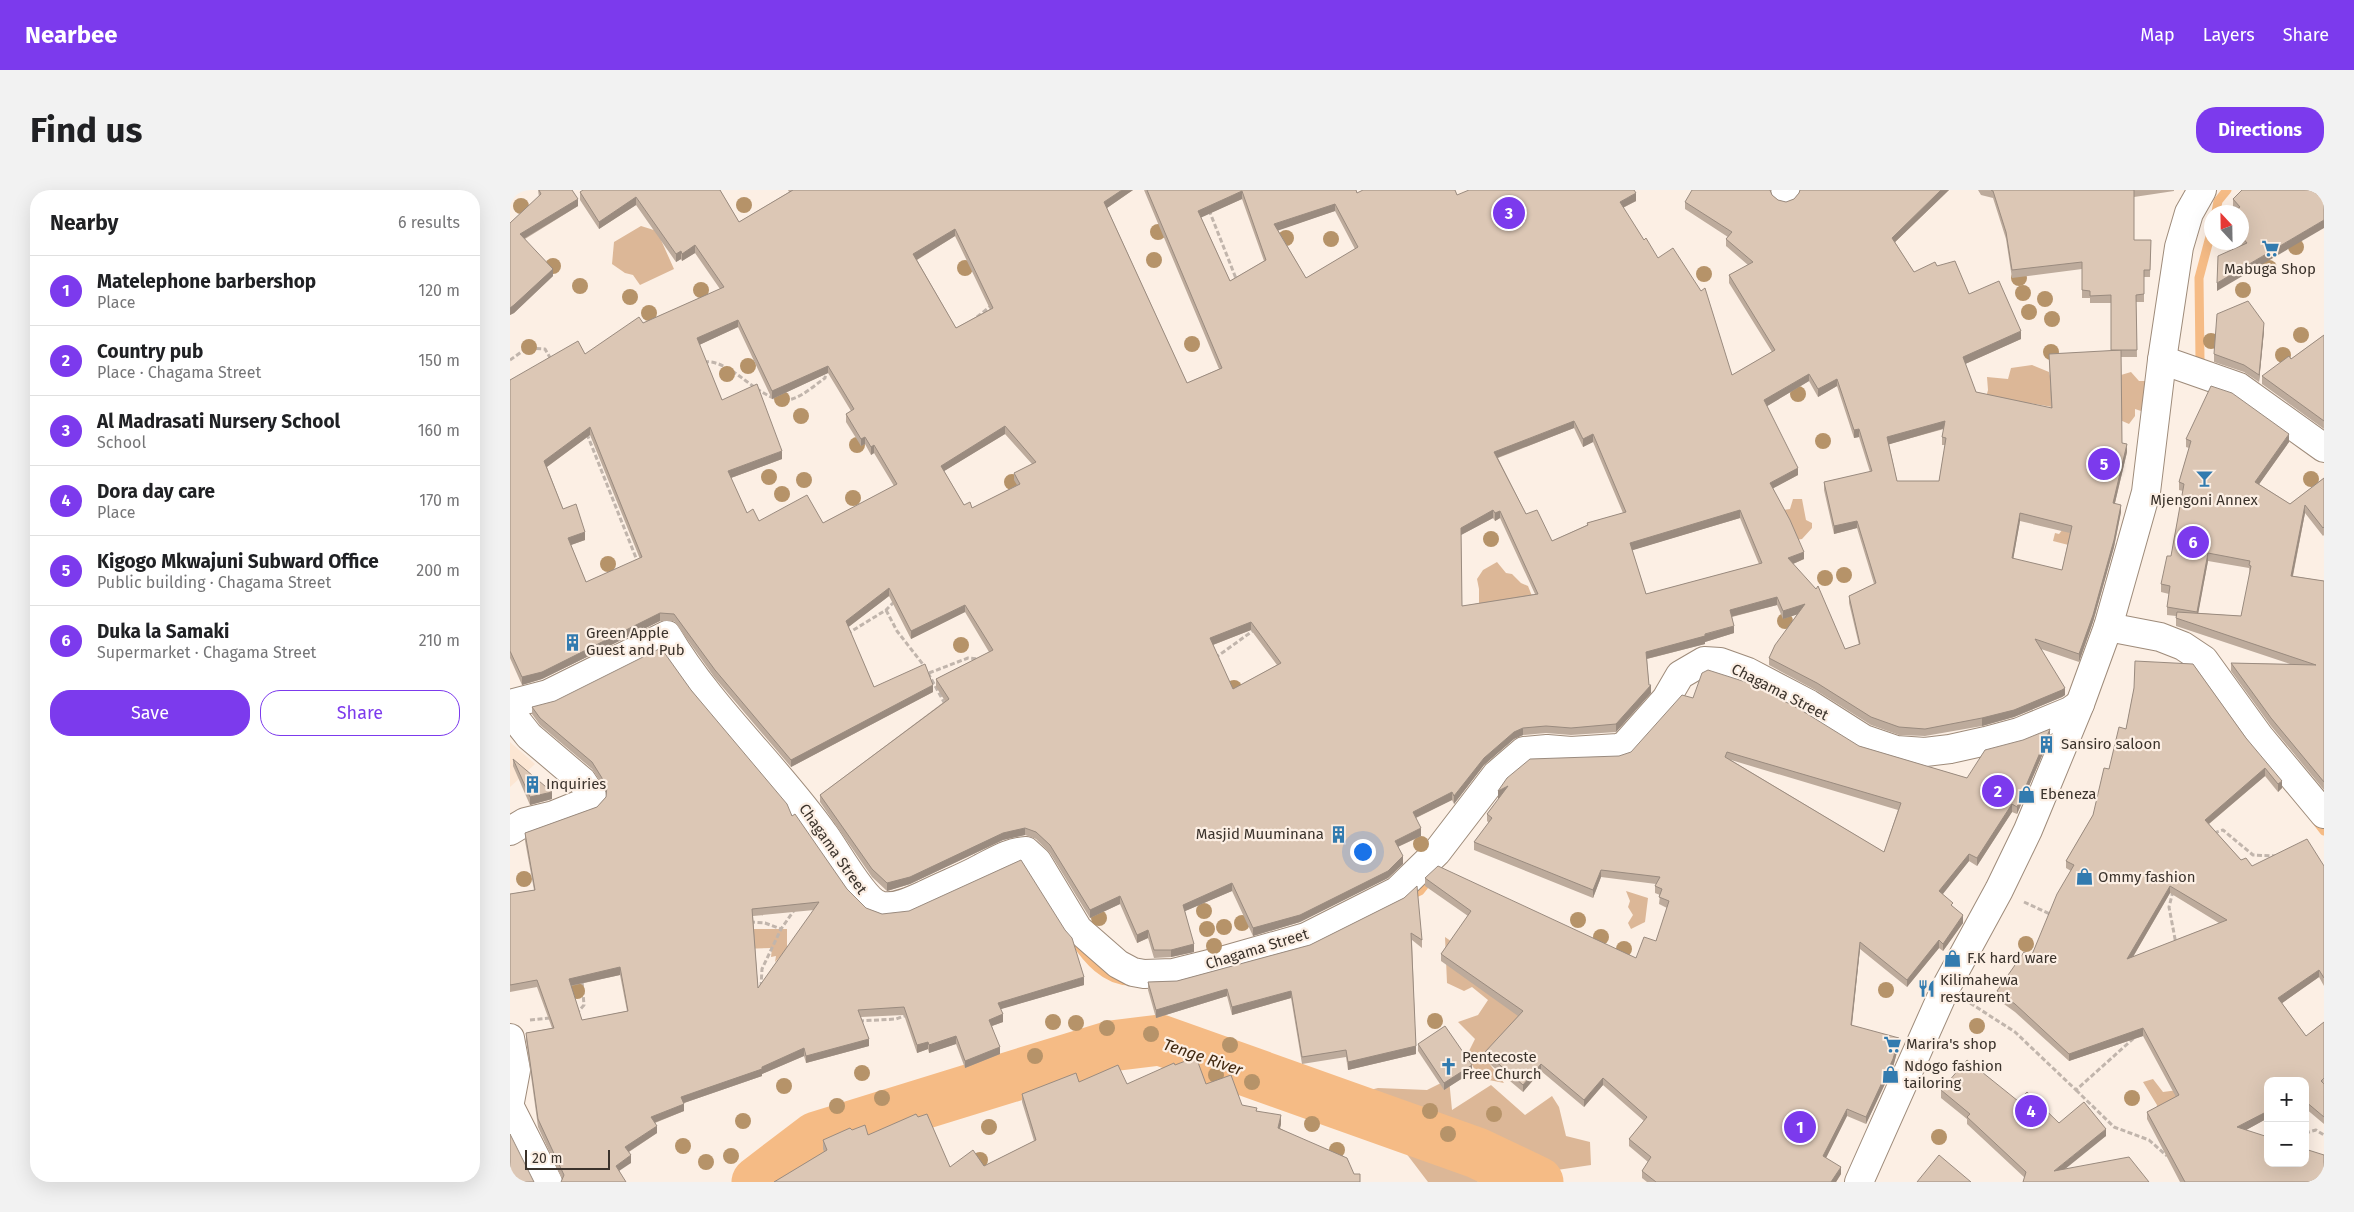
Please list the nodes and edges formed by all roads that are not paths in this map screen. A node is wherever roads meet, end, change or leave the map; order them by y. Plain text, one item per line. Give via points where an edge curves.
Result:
1 (2202, 190) edge
2 (2162, 360) junction
3 (2324, 448) edge
4 (2108, 628) junction
5 (510, 704) edge
6 (2080, 704) junction
7 (510, 712) edge
8 (2324, 814) edge
9 (510, 831) edge
10 (517, 1030) edge
11 (510, 1102) edge
12 (510, 1107) edge
13 (548, 1182) edge
14 (1859, 1182) edge

1 - 2 street via 2189,213 2179,247
2 - 3 street via 2239,387
2 - 4 street via 2146,492
4 - 6 street
4 - 8 street via 2160,637 2183,646 2204,660 2259,736
5 - 6 street, Chagama Street via 548,694 667,635 710,698 803,804 865,896 875,904 884,906 909,902 998,858 1026,850 1037,861 1078,929 1118,964 1144,974 1174,973 1306,936 1397,891 1436,852 1496,775 1524,750 1571,751 1625,745 1666,699 1680,675 1704,661 1720,662 1748,672 1809,704 1864,739 1896,750 1934,751 1986,741 2019,732
6 - 14 street via 2028,830 1945,989
7 - 9 street via 529,736 582,781 592,796 591,800 554,815 525,822
10 - 11 street via 516,1070
12 - 13 street

